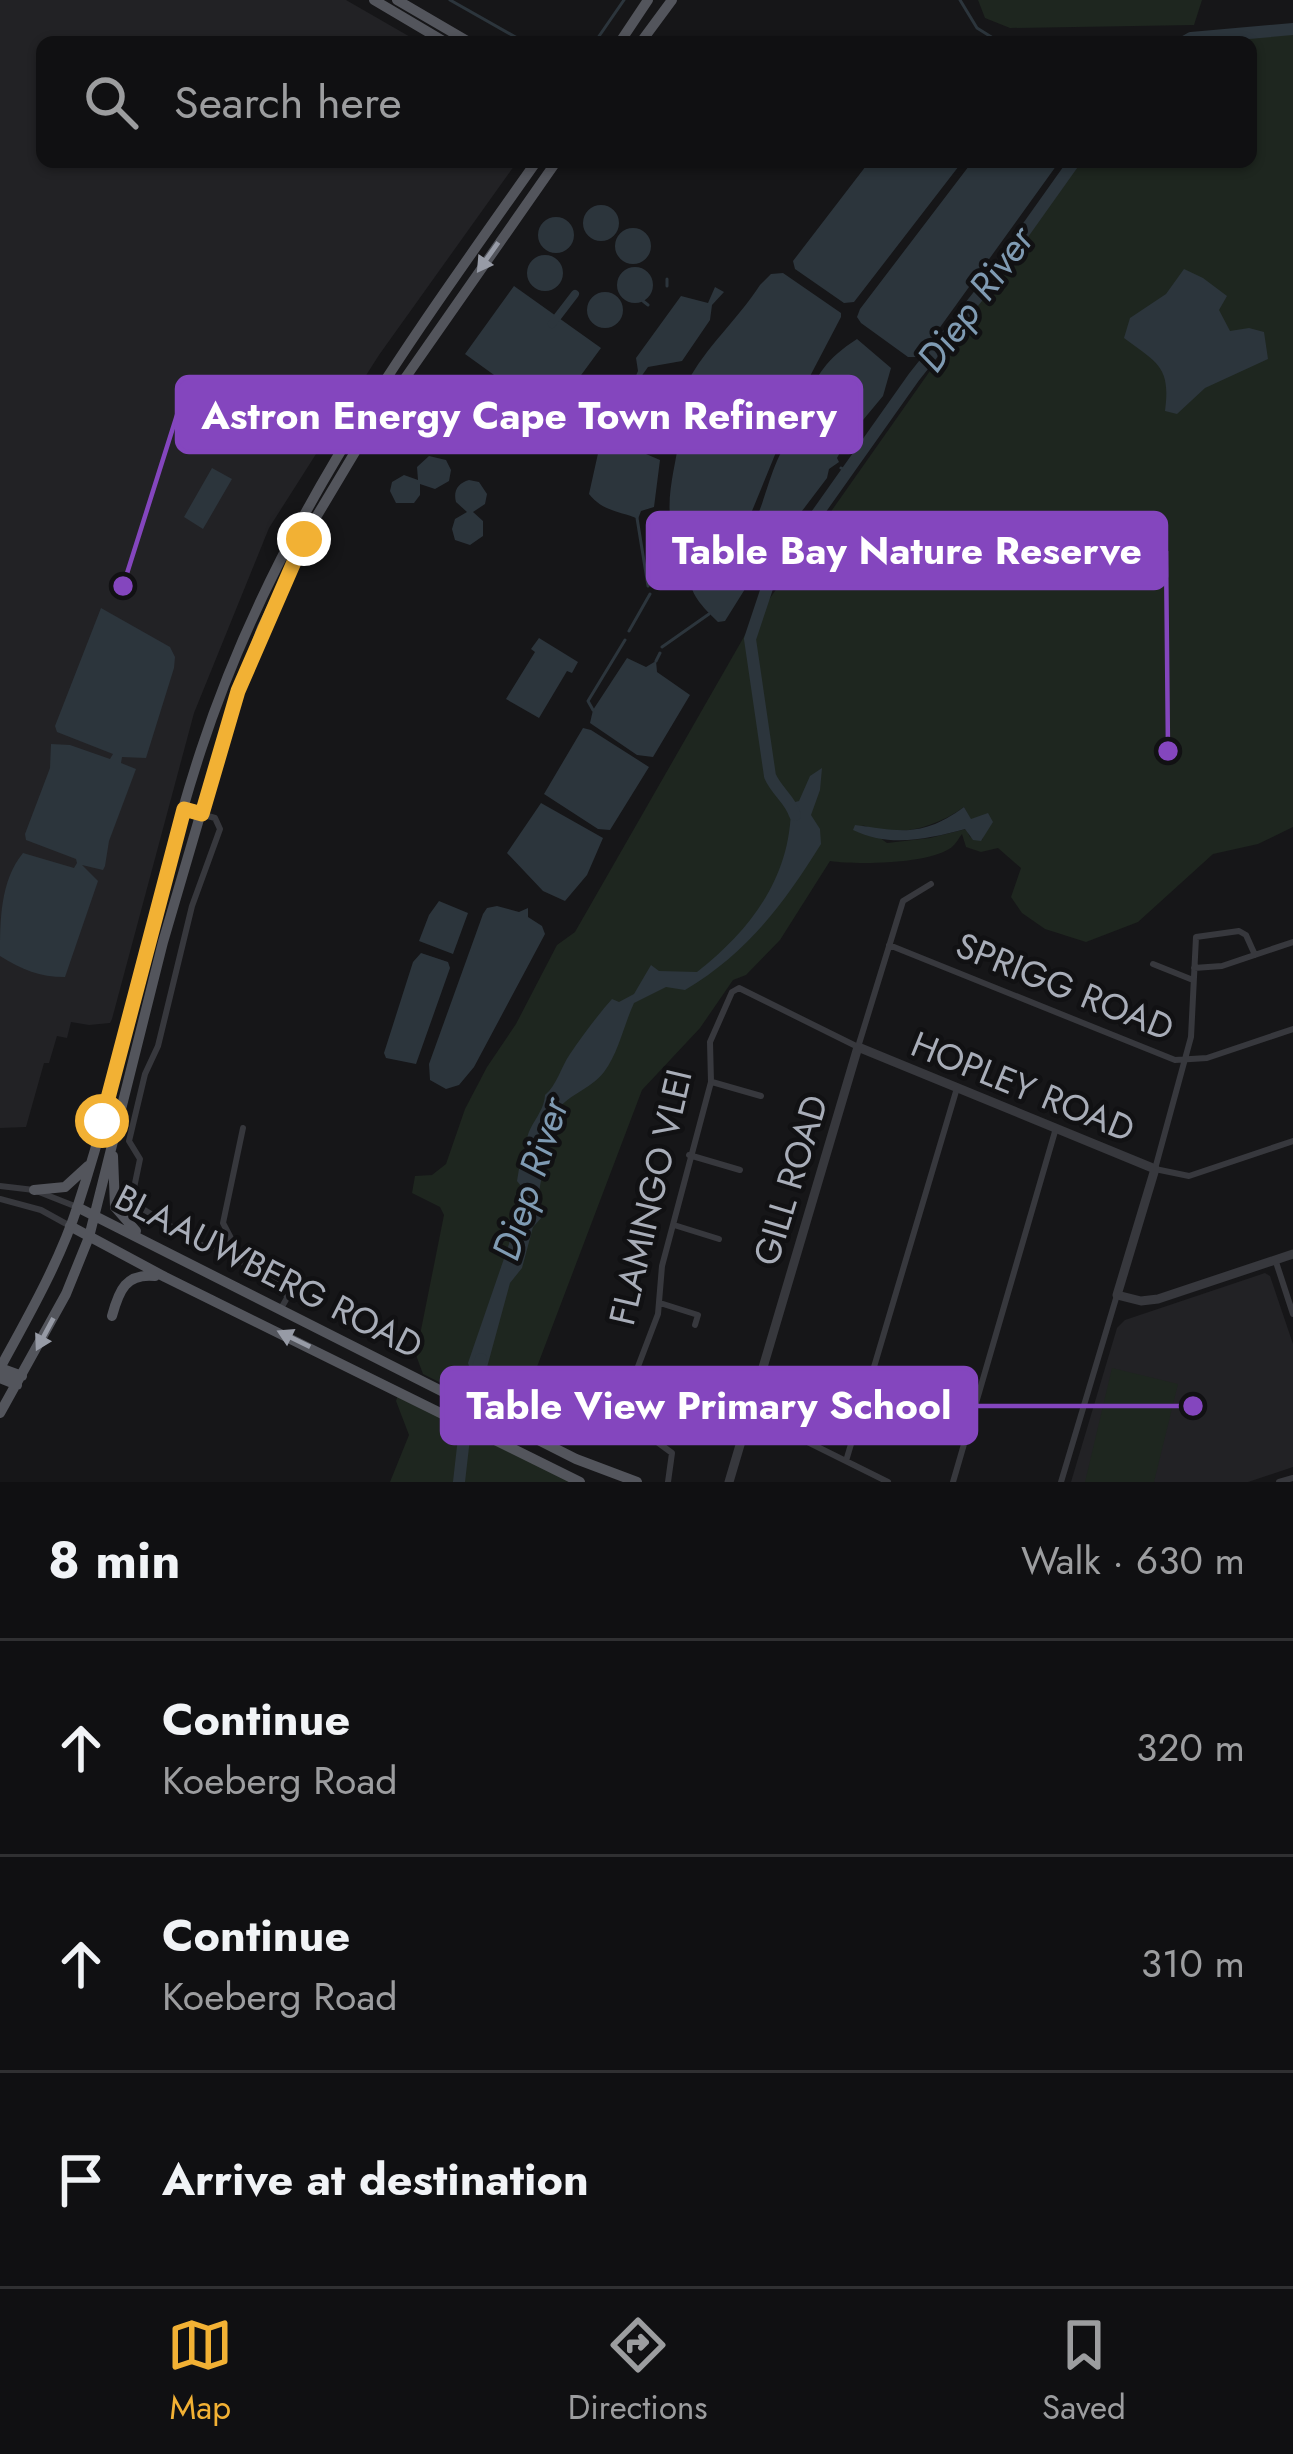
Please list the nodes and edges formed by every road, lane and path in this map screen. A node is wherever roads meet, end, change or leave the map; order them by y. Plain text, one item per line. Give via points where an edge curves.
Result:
1 (374, 0) edge
2 (397, 0) edge
3 (648, 0) edge
4 (672, 0) edge
5 (435, 36) edge
6 (460, 36) edge
7 (624, 36) edge
8 (645, 36) edge
9 (532, 168) edge
10 (552, 168) edge
11 (184, 809) junction
12 (202, 814) junction
13 (931, 884) dead end
14 (1293, 942) edge
15 (889, 945) junction
16 (1255, 955) junction
17 (1153, 964) dead end
18 (1194, 965) junction
19 (1193, 980) junction
20 (741, 989) joint
21 (1293, 1029) edge
22 (857, 1047) junction
23 (1186, 1061) junction
24 (711, 1082) junction
25 (957, 1088) junction
26 (761, 1096) dead end
27 (243, 1128) dead end
28 (1055, 1128) junction
29 (1293, 1141) edge
30 (111, 1148) junction
31 (689, 1155) junction
32 (90, 1164) junction
33 (1155, 1169) junction
34 (740, 1171) dead end
35 (0, 1186) edge
36 (34, 1190) junction
37 (0, 1199) edge
38 (77, 1208) junction
39 (95, 1216) junction
40 (70, 1226) junction
41 (674, 1226) junction
42 (89, 1238) junction
43 (230, 1239) junction
44 (719, 1239) dead end
45 (158, 1247) junction
46 (1293, 1253) edge
47 (1275, 1259) junction
48 (165, 1277) junction
49 (1117, 1295) junction
50 (660, 1303) junction
51 (280, 1310) junction
52 (1293, 1314) edge
53 (112, 1316) dead end
54 (695, 1325) dead end
55 (0, 1368) edge
56 (0, 1378) edge
57 (20, 1381) junction
58 (712, 1396) dead end
59 (749, 1411) junction
60 (0, 1413) edge
61 (846, 1461) junction
62 (1293, 1478) edge
63 (580, 1482) edge
64 (637, 1482) edge
65 (668, 1482) edge
66 (728, 1482) edge
67 (888, 1482) edge
68 (953, 1482) edge
69 (1061, 1482) edge
70 (1279, 1482) edge

1 - 5 main road
2 - 6 main road
3 - 7 main road
4 - 8 main road
9 - 11 main road via 327,469 251,619
10 -> 12 main road via 392,393 315,519 262,628
11 - 12 street
11 - 32 main road
12 - 30 main road
12 - 43 street via 218,820 220,830 129,1141 140,1161 134,1192 141,1210 203,1246
13 - 15 street, GILL ROAD via 906,896
14 - 16 street
15 - 22 street, GILL ROAD
15 - 23 street, SPRIGG ROAD
16 - 18 street
16 - 18 street via 1243,932 1201,933
17 - 19 street
18 - 19 street
19 - 23 street
20 - 22 street, HOPLEY ROAD
20 - 24 street, FLAMINGO VLEI via 731,992 710,1042
21 - 23 street, SPRIGG ROAD
22 - 25 street, HOPLEY ROAD
22 - 59 street, GILL ROAD
23 - 33 street
24 - 26 street
24 - 31 street, FLAMINGO VLEI
25 - 28 street, HOPLEY ROAD
25 - 61 street
27 - 43 street via 222,1217
28 - 33 street, HOPLEY ROAD
28 - 68 street
29 - 33 street, HOPLEY ROAD via 1189,1176
30 - 39 main road
30 - 45 main road via 116,1210
31 - 34 street
31 - 41 street, FLAMINGO VLEI
32 - 36 main road via 64,1187
32 - 38 main road
33 - 49 street
35 - 36 street, BLAAUWBERG ROAD
36 - 38 street, BLAAUWBERG ROAD
37 - 40 street, BLAAUWBERG ROAD
38 - 39 main road, BLAAUWBERG ROAD
38 - 40 main road
39 - 42 main road
39 - 45 main road, BLAAUWBERG ROAD
40 - 42 main road, BLAAUWBERG ROAD
40 - 55 main road
41 - 44 street
41 - 50 street, FLAMINGO VLEI
42 - 48 main road, BLAAUWBERG ROAD
42 -> 57 main road
43 - 51 street via 245,1265 286,1287
45 - 51 main road, BLAAUWBERG ROAD
46 - 47 street
47 - 49 street via 1158,1299
47 - 52 street
48 - 53 main road via 129,1280
63 -> 48 main road, BLAAUWBERG ROAD
49 - 69 street
50 - 54 street via 698,1315
50 - 65 street, FLAMINGO VLEI via 634,1371 634,1410 639,1426 672,1454
51 - 64 main road, BLAAUWBERG ROAD
55 - 57 main road
56 - 57 main road
57 - 60 main road
58 - 59 street
59 - 61 street
59 - 66 street, GILL ROAD
61 - 67 street
62 - 70 street

